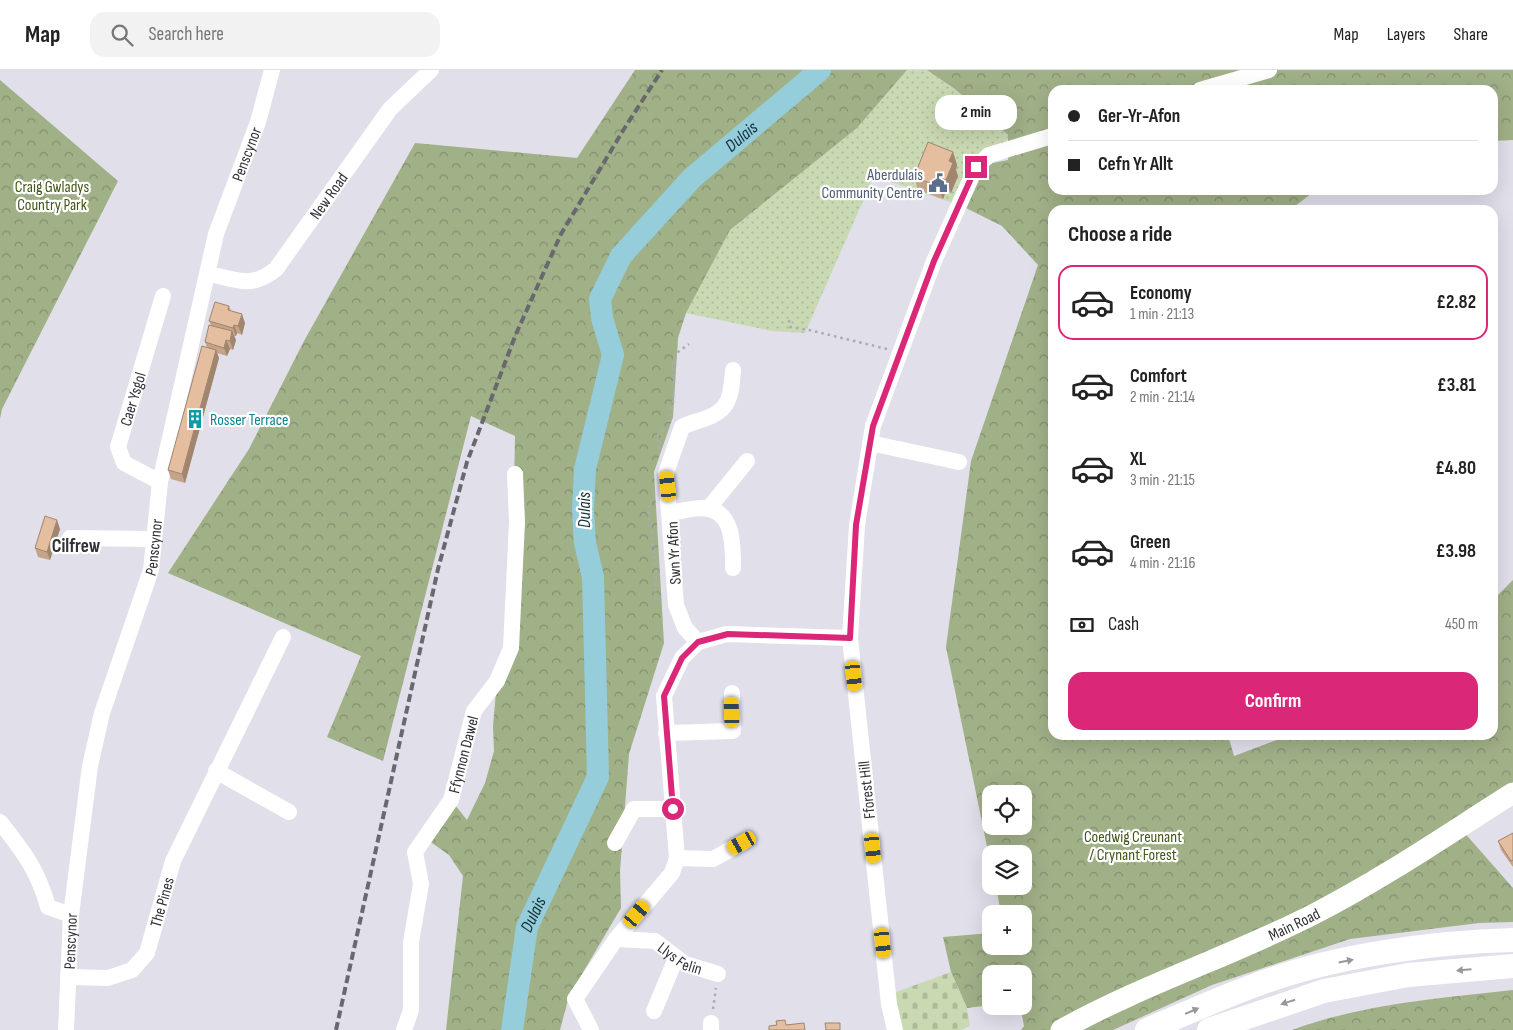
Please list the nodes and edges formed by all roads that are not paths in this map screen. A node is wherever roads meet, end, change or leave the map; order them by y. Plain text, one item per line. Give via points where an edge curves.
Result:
1 (272, 70) edge
2 (431, 70) edge
3 (1269, 70) edge
4 (1217, 85) edge
5 (1048, 137) edge
6 (209, 274) junction
7 (163, 296) dead end
8 (733, 370) dead end
9 (870, 443) junction
10 (747, 461) dead end
11 (959, 462) dead end
12 (515, 474) dead end
13 (160, 482) junction
14 (708, 509) junction
15 (671, 513) junction
16 (70, 538) dead end
17 (154, 539) junction
18 (732, 568) dead end
19 (283, 637) dead end
20 (850, 638) junction
21 (698, 642) junction
22 (732, 693) dead end
23 (666, 733) junction
24 (216, 771) junction
25 (1513, 793) edge
26 (673, 809) junction
27 (289, 812) dead end
28 (0, 822) edge
29 (615, 843) dead end
30 (742, 843) dead end
31 (677, 858) junction
32 (71, 915) junction
33 (616, 940) junction
34 (1513, 940) edge
35 (676, 958) junction
36 (1513, 966) edge
37 (718, 974) road end
38 (68, 977) junction
39 (654, 1011) dead end
40 (66, 1030) edge
41 (404, 1030) edge
42 (591, 1030) edge
43 (894, 1030) edge
44 (1062, 1030) edge
45 (1147, 1030) edge
46 (1209, 1030) edge

1 - 6 street, Penscynor via 258,122 216,234
2 - 6 street, New Road via 390,109 276,269 263,279 250,282
3 - 4 street
5 - 9 street, Fforest Hill via 990,155 976,167 934,261 873,426
6 - 13 street, Penscynor
7 - 13 street, Caer Ysgol via 118,446 124,463
8 - 15 street, Swn Yr Afon via 726,405 711,417 688,423 679,432 666,473
9 - 11 street
9 - 20 street, Fforest Hill via 856,525
10 - 14 street
12 - 41 street, Ffynnon Dawel via 517,522 511,648 497,681 474,711 451,800 415,852 421,884 411,942 411,1010
13 - 17 street, Penscynor
14 - 15 street
14 - 18 street via 722,516 728,524 733,541
15 - 21 street, Swn Yr Afon via 676,605 685,628
16 - 17 street
17 - 32 street, Penscynor via 151,570 102,713 92,757
19 - 24 street, The Pines
20 - 21 street via 728,634
20 - 43 street, Fforest Hill
21 - 23 street via 682,658 664,696
22 - 23 street via 733,730
23 - 26 street
24 - 27 street
24 - 38 street, The Pines via 173,861 147,953 132,970 108,978
25 - 44 main road, Main Road via 1316,913 1099,1008
26 - 29 street via 634,809
26 - 31 street
28 - 32 street via 34,867 48,907
30 - 31 street via 713,859
31 - 33 street via 672,873
32 - 38 street, Penscynor
33 - 35 street, Llys Felin via 655,941
33 - 42 street via 575,999
45 -> 34 highway via 1257,984 1320,966 1416,947
35 - 37 street, Llys Felin
35 - 39 street
36 -> 46 highway via 1408,975 1324,991
38 - 40 street, Penscynor

